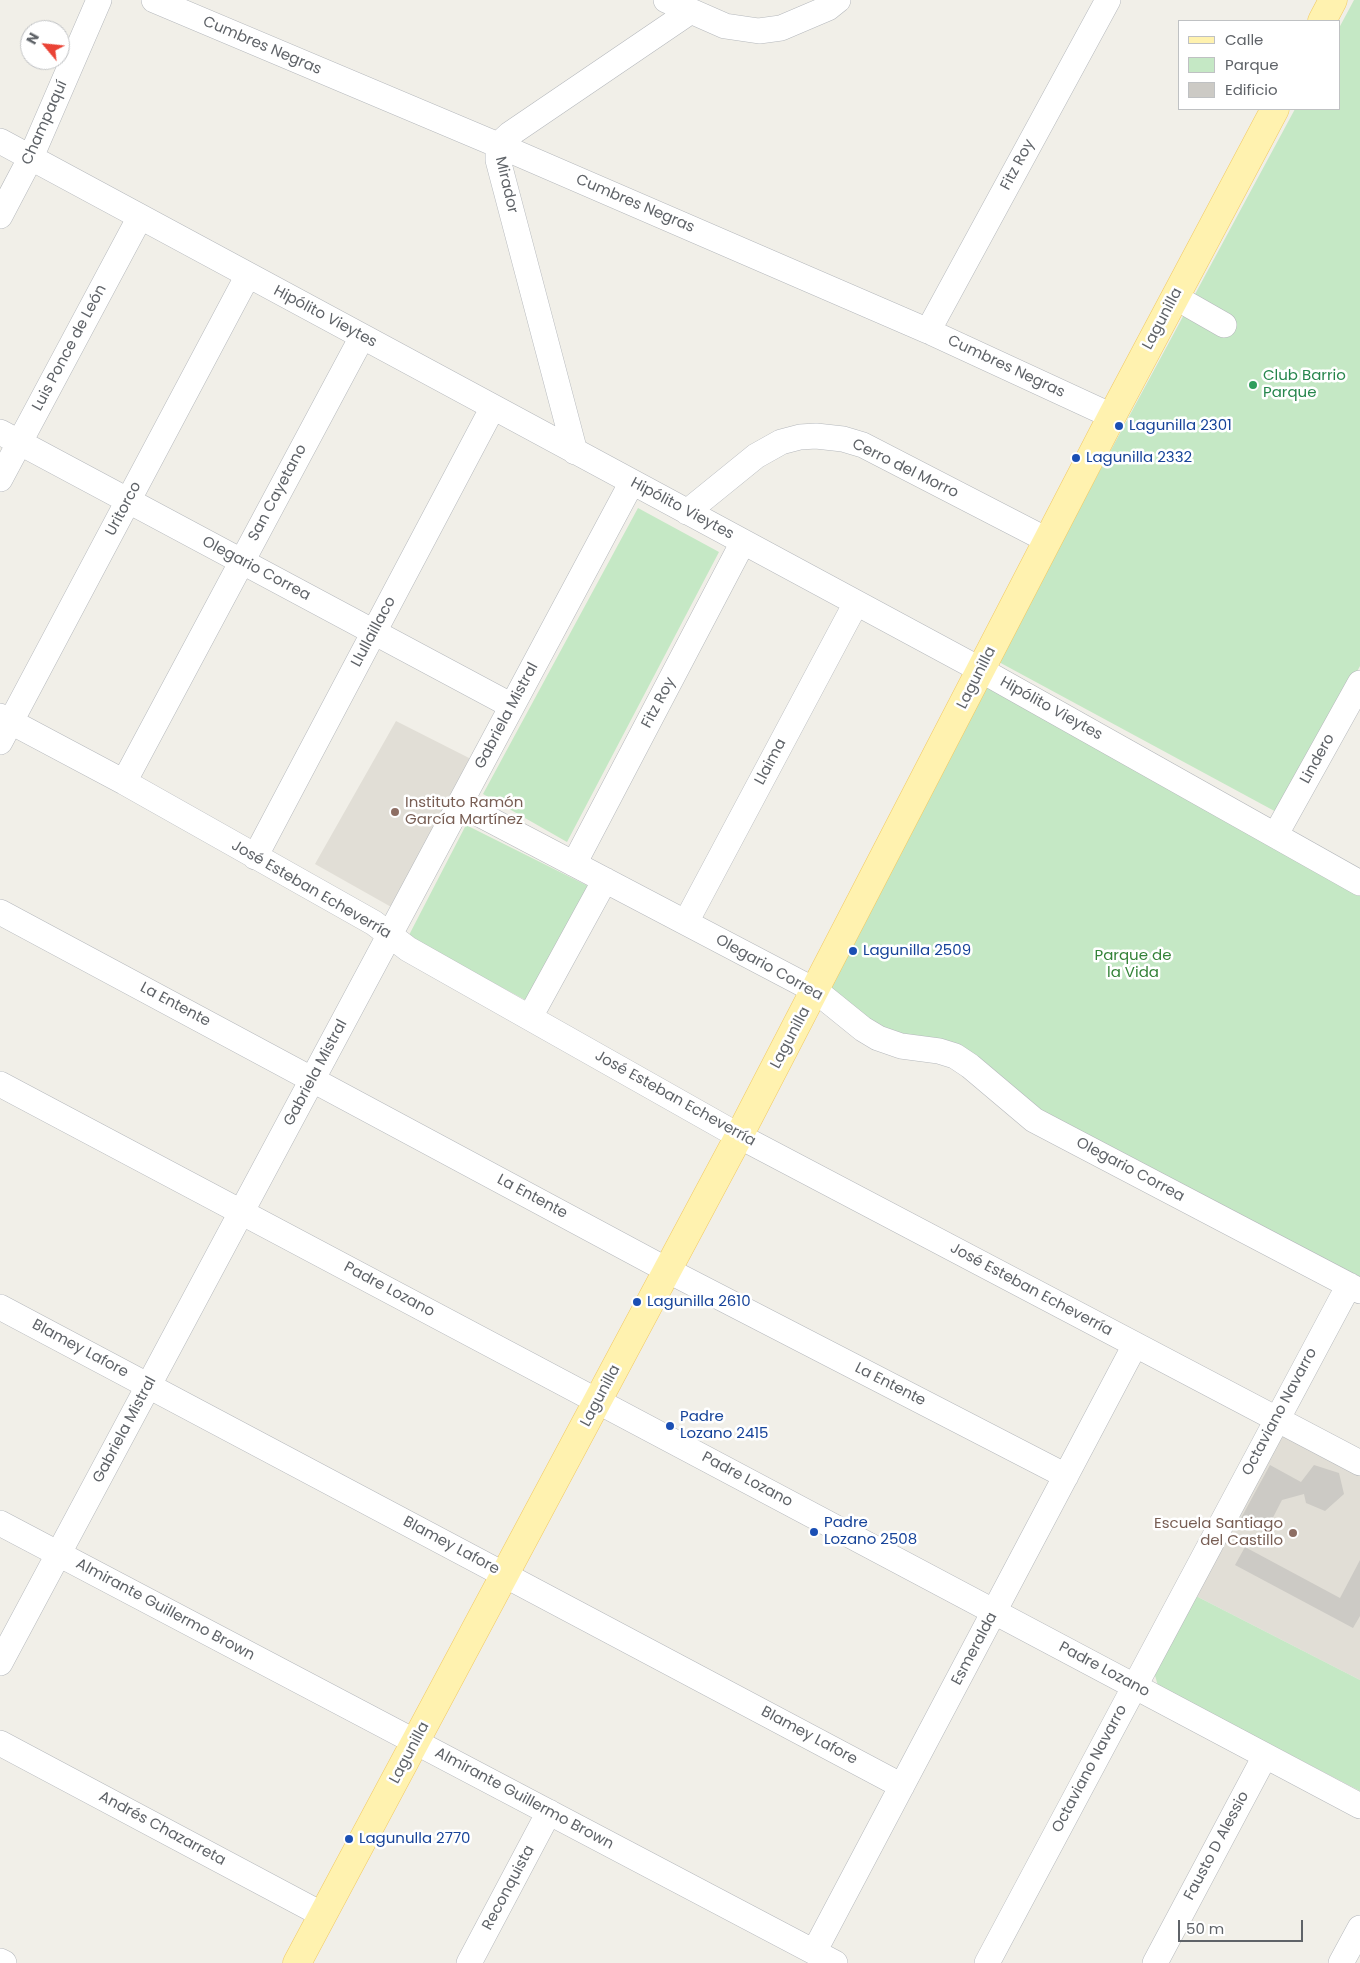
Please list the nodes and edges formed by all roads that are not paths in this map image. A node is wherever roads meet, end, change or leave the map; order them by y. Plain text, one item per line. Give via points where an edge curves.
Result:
1 (99, 0) edge
2 (154, 0) edge
3 (666, 0) edge
4 (838, 0) edge
5 (1333, 0) edge
6 (1101, 4) edge
7 (691, 11) junction
8 (1323, 20) edge
9 (1274, 110) edge
10 (0, 141) edge
11 (498, 145) junction
12 (31, 157) junction
13 (0, 216) edge
14 (140, 217) junction
15 (248, 275) junction
16 (1175, 297) junction
17 (1224, 325) dead end
18 (928, 331) junction
19 (362, 337) junction
20 (493, 407) junction
21 (1112, 416) junction
22 (10, 437) edge
23 (575, 452) junction
24 (0, 479) edge
25 (632, 482) junction
26 (129, 501) junction
27 (687, 512) junction
28 (1047, 540) junction
29 (743, 542) junction
30 (242, 561) junction
31 (856, 602) junction
32 (374, 632) junction
33 (981, 670) junction
34 (1358, 693) edge
35 (512, 706) junction
36 (4, 727) edge
37 (124, 782) junction
38 (460, 804) junction
39 (1276, 834) junction
40 (255, 856) junction
41 (574, 864) junction
42 (605, 880) junction
43 (1360, 883) edge
44 (1, 915) edge
45 (686, 922) junction
46 (390, 935) junction
47 (816, 991) junction
48 (530, 1017) junction
49 (313, 1079) junction
50 (0, 1084) edge
51 (739, 1136) junction
52 (242, 1212) junction
53 (667, 1270) junction
54 (1354, 1288) edge
55 (0, 1307) edge
56 (1135, 1345) junction
57 (149, 1386) junction
58 (598, 1401) junction
59 (1276, 1419) junction
60 (1360, 1463) edge
61 (1066, 1476) junction
62 (0, 1523) edge
63 (59, 1554) junction
64 (506, 1575) junction
65 (994, 1612) junction
66 (0, 1663) edge
67 (1134, 1686) junction
68 (416, 1742) junction
69 (0, 1743) edge
70 (1265, 1756) junction
71 (902, 1786) junction
72 (1360, 1806) edge
73 (549, 1812) junction
74 (323, 1915) junction
75 (1360, 1928) edge
76 (825, 1958) edge
77 (0, 1961) edge
78 (474, 1962) edge
79 (4, 1963) edge
80 (297, 1963) edge
81 (987, 1963) edge
82 (1155, 1963) edge
83 (1341, 1963) edge

1 - 12 street, Champaquí
2 - 11 street, Cumbres Negras
3 - 7 street
4 - 7 street via 828,8 781,28 759,31 725,26
5 - 8 main road
6 - 18 street, Fitz Roy
7 - 11 street, Mirador
9 - 16 main road, Lagunilla
10 - 12 street, Hipólito Vieytes
11 - 18 street, Cumbres Negras
11 - 23 street, Mirador via 498,160
12 - 13 street, Champaquí
12 - 14 street, Hipólito Vieytes
14 - 15 street, Hipólito Vieytes
14 - 22 street, Luis Ponce de León
15 - 19 street, Hipólito Vieytes
15 - 26 street, Uritorco
16 - 17 street
16 - 21 main road, Lagunilla
18 - 21 street, Cumbres Negras
19 - 20 street, Hipólito Vieytes
19 - 30 street, San Cayetano
20 - 23 street, Hipólito Vieytes
20 - 32 street, Llullaillaco
21 - 28 main road, Lagunilla
22 - 24 street, Luis Ponce de León
22 - 26 street, Olegario Correa
23 - 25 street, Hipólito Vieytes
25 - 27 street, Hipólito Vieytes
25 - 35 street, Gabriela Mistral
26 - 30 street, Olegario Correa
26 - 36 street, Uritorco
27 - 28 street, Cerro del Morro via 756,456 781,442 816,436 863,445
27 - 29 street, Hipólito Vieytes
28 - 33 main road, Lagunilla
29 - 31 street, Hipólito Vieytes
29 - 41 street, Fitz Roy
30 - 32 street, Olegario Correa
30 - 37 street, San Cayetano
31 - 33 street, Hipólito Vieytes
31 - 45 street, Llaima
32 - 35 street, Olegario Correa
32 - 40 street, Llullaillaco
33 - 39 street, Hipólito Vieytes
33 - 47 main road, Lagunilla
34 - 39 street, Lindero
35 - 38 street, Gabriela Mistral
36 - 37 street, José Esteban Echeverría
37 - 40 street, José Esteban Echeverría
38 - 41 street, Olegario Correa
38 - 46 street, Gabriela Mistral
39 - 43 street, Hipólito Vieytes
40 - 46 street, José Esteban Echeverría
41 - 42 street, Olegario Correa
42 - 45 street, Olegario Correa
42 - 48 street
44 - 49 street, La Entente
45 - 47 street, Olegario Correa
46 - 48 street, José Esteban Echeverría
46 - 49 street, Gabriela Mistral
47 - 51 main road, Lagunilla
47 - 54 street, Olegario Correa via 878,1038 901,1046 955,1056 1034,1120
48 - 51 street, José Esteban Echeverría
49 - 52 street, Gabriela Mistral
49 - 53 street, La Entente
50 - 52 street, Padre Lozano
51 - 53 main road, Lagunilla
51 - 56 street, José Esteban Echeverría
52 - 57 street, Gabriela Mistral
52 - 58 street, Padre Lozano
53 - 58 main road, Lagunilla
53 - 61 street, La Entente
54 - 59 street, Octaviano Navarro
55 - 57 street, Blamey Lafore
56 - 59 street, José Esteban Echeverría
56 - 61 street, Esmeralda
57 - 63 street, Gabriela Mistral
57 - 64 street, Blamey Lafore
58 - 64 main road, Lagunilla
58 - 65 street, Padre Lozano
59 - 60 street, José Esteban Echeverría
59 - 67 street, Octaviano Navarro
61 - 65 street, Esmeralda
62 - 63 street, Almirante Guillermo Brown
63 - 66 street, Gabriela Mistral
63 - 68 street, Almirante Guillermo Brown
64 - 68 main road, Lagunilla
64 - 71 street, Blamey Lafore
65 - 67 street, Padre Lozano
65 - 71 street, Esmeralda
67 - 70 street, Padre Lozano
67 - 81 street, Octaviano Navarro
68 - 73 street, Almirante Guillermo Brown
68 - 74 main road, Lagunilla
69 - 74 street, Andrés Chazarreta
70 - 72 street, Padre Lozano
70 - 82 street, Fausto D Alessio
71 - 76 street, Esmeralda
73 - 76 street, Almirante Guillermo Brown
73 - 78 street, Reconquista
74 - 80 main road, Lagunilla
75 - 83 street
77 - 79 street

